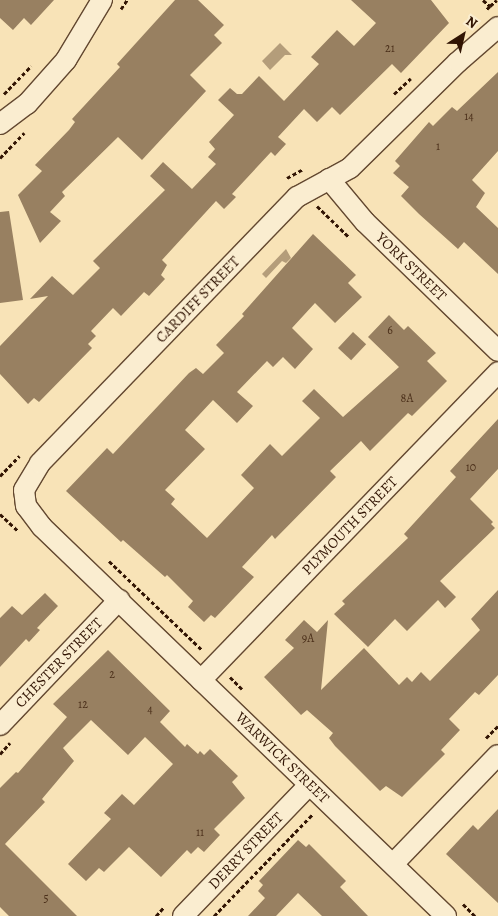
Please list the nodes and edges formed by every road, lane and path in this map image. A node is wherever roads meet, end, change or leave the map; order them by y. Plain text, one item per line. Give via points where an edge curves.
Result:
1 (102, 0) edge
2 (497, 0) edge
3 (490, 6) dead end
4 (498, 27) edge
5 (35, 62) dead end
6 (0, 98) edge
7 (0, 124) edge
8 (329, 179) junction
9 (341, 196) junction
10 (310, 213) dead end
11 (498, 351) edge
12 (498, 372) edge
13 (0, 514) edge
14 (21, 534) dead end
15 (102, 555) dead end
16 (119, 600) junction
17 (217, 664) junction
18 (202, 680) junction
19 (245, 692) dead end
20 (0, 724) edge
21 (498, 755) edge
22 (309, 785) junction
23 (312, 815) dead end
24 (392, 864) junction
25 (455, 896) dead end
26 (183, 916) edge
27 (214, 916) edge
28 (446, 916) edge
29 (475, 916) edge

1 - 7 street via 66,60 27,104
2 - 3 path
4 - 8 street, CARDIFF STREET via 350,168
5 - 6 path
8 - 9 street, YORK STREET
8 - 16 street, CARDIFF STREET via 297,197 40,463 26,484 24,498 32,514
9 - 10 path via 320,203
9 - 11 street, YORK STREET
12 - 17 street, PLYMOUTH STREET
13 - 14 path
15 - 17 path
16 - 18 street, WARWICK STREET
16 - 20 street, CHESTER STREET
17 - 18 street, PLYMOUTH STREET
17 - 19 path
18 - 22 street, WARWICK STREET
21 - 24 street
22 - 24 street, WARWICK STREET
22 - 26 street, DERRY STREET
23 - 27 path
24 - 28 street, WARWICK STREET
25 - 29 path

